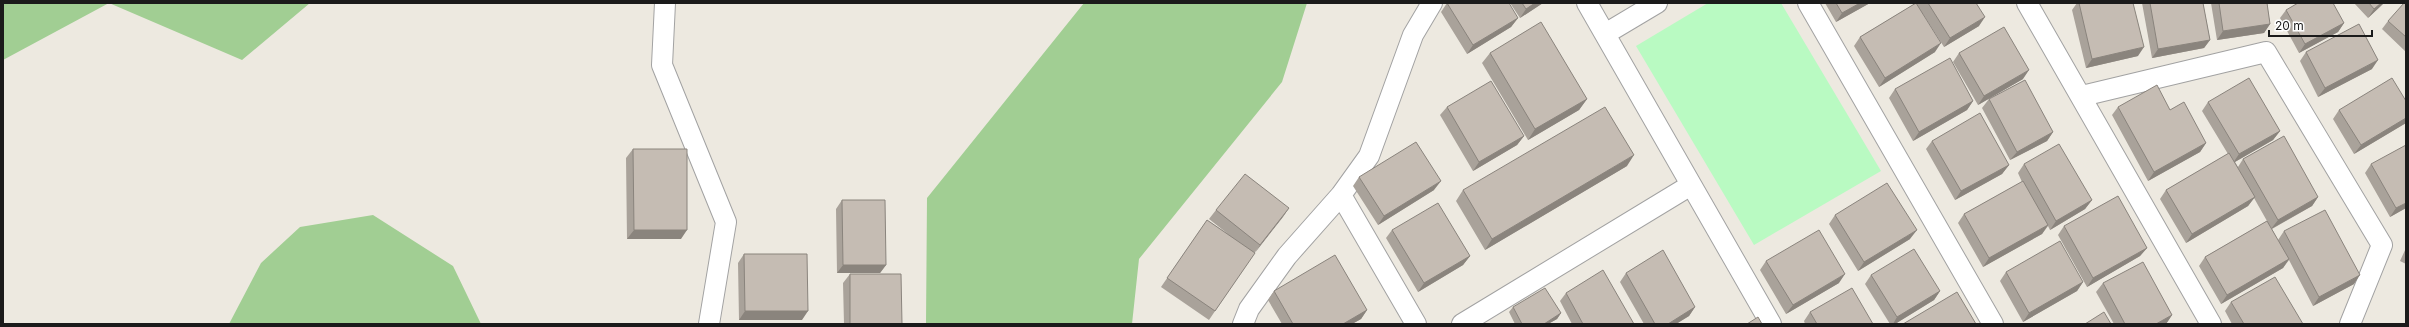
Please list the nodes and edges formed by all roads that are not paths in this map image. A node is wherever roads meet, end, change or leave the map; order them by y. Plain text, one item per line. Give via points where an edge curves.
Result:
1 (665, 3) edge
2 (1432, 3) edge
3 (1587, 3) edge
4 (1657, 3) edge
5 (1808, 3) edge
6 (2027, 3) edge
7 (1605, 34) junction
8 (2082, 96) junction
9 (1691, 185) junction
10 (1341, 195) junction
11 (709, 324) edge
12 (1243, 324) edge
13 (1416, 324) edge
14 (1462, 324) edge
15 (1771, 324) edge
16 (1993, 324) edge
17 (2211, 324) edge
18 (2350, 324) edge

1 - 11 lane via 662,65 726,222
2 - 10 lane via 1413,35 1369,156
3 - 7 lane
4 - 7 lane
5 - 16 lane
6 - 8 lane
7 - 9 lane
8 - 17 lane
8 - 18 lane via 2266,52 2382,245
9 - 14 lane
9 - 15 lane
10 - 12 lane via 1287,256 1249,309
10 - 13 lane

